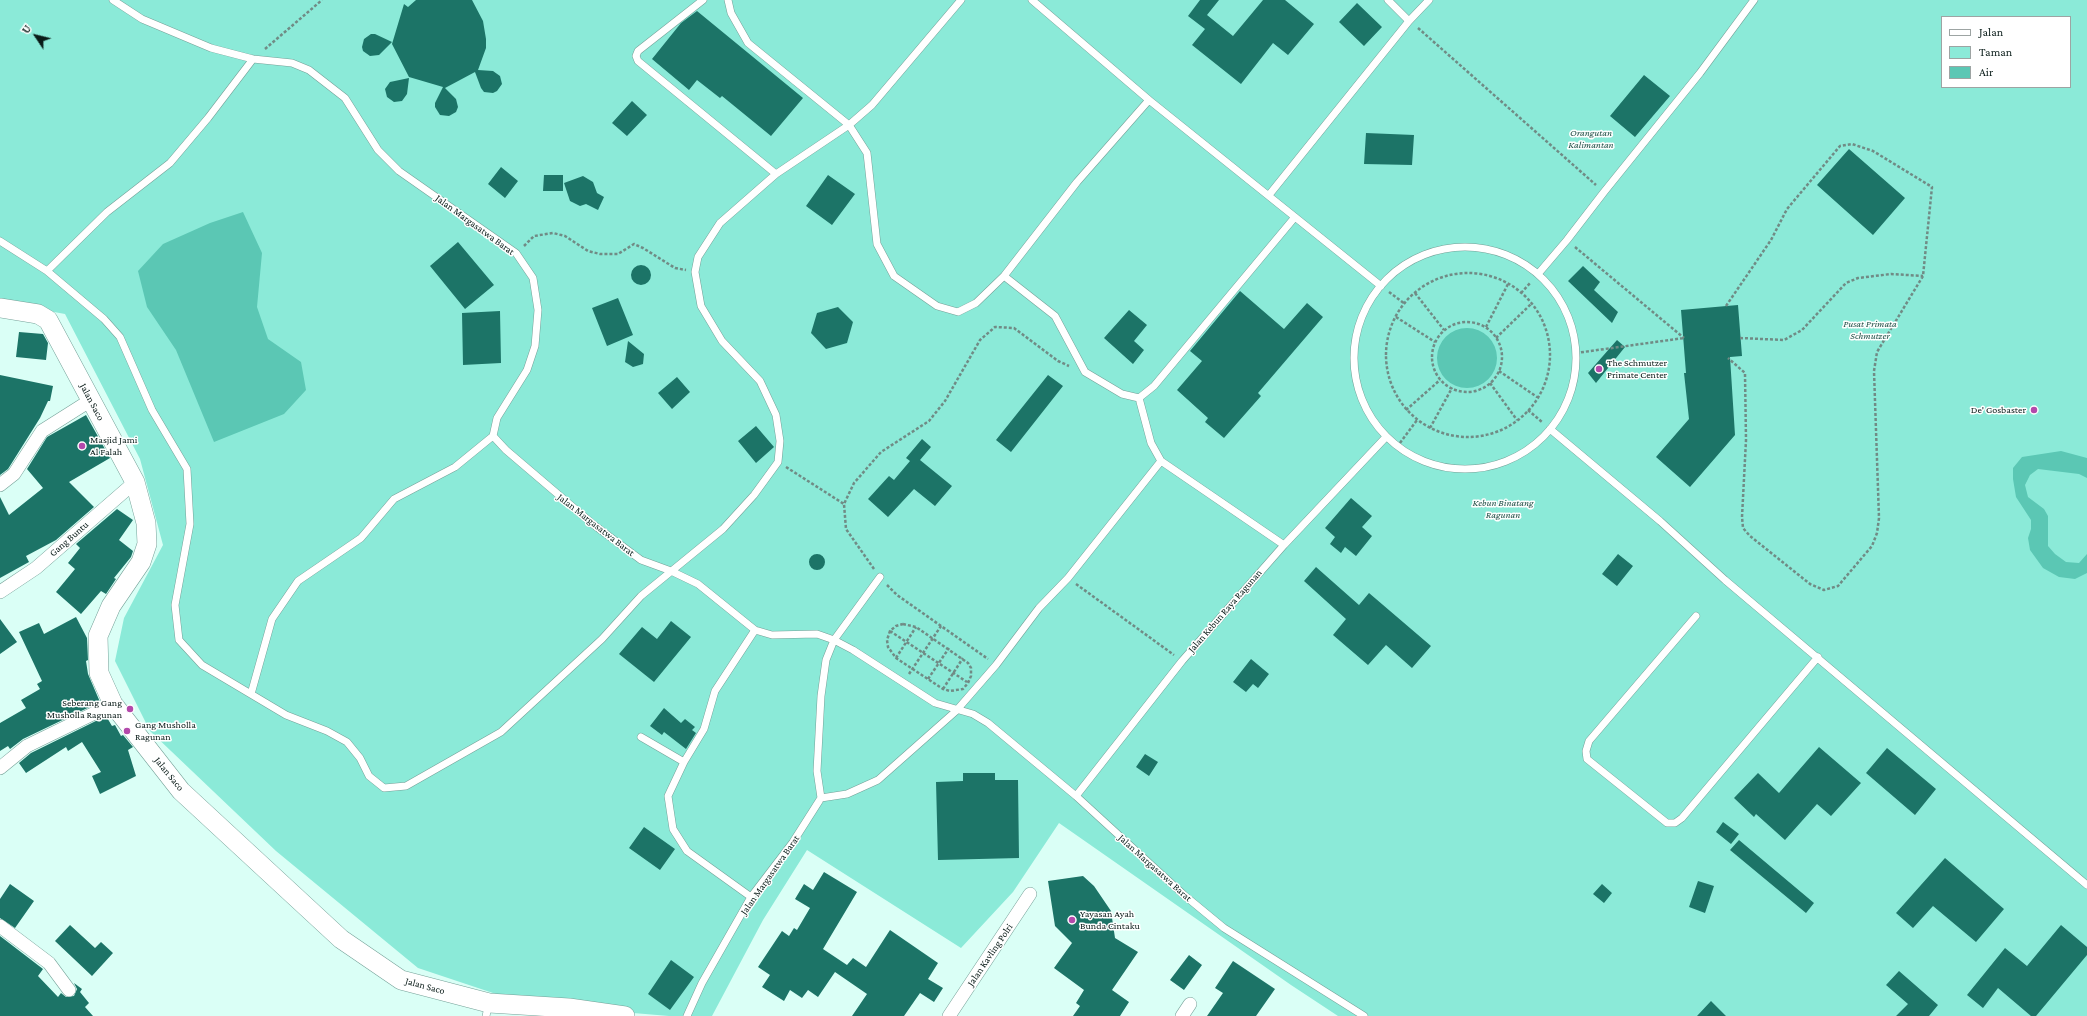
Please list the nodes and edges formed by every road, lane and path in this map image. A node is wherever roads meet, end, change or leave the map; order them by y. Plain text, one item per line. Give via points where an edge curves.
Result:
1 (113, 0) edge
2 (322, 0) edge
3 (703, 0) edge
4 (728, 0) edge
5 (961, 0) edge
6 (1032, 0) edge
7 (1388, 0) edge
8 (1429, 0) edge
9 (1754, 0) edge
10 (1409, 21) junction
11 (253, 59) junction
12 (1149, 100) junction
13 (849, 125) junction
14 (776, 174) junction
15 (1604, 192) junction
16 (1269, 195) junction
17 (1295, 217) junction
18 (1567, 240) junction
19 (0, 241) edge
20 (516, 253) junction
21 (47, 271) junction
22 (695, 272) junction
23 (1538, 274) junction
24 (1004, 276) junction
25 (1923, 276) junction
26 (1508, 284) junction
27 (1381, 286) junction
28 (1415, 293) junction
29 (1521, 293) junction
30 (1405, 304) junction
31 (1531, 304) junction
32 (1726, 306) dead end
33 (0, 308) edge
34 (1396, 317) junction
35 (1486, 328) junction
36 (1444, 330) junction
37 (1496, 338) junction
38 (1740, 338) dead end
39 (1435, 342) junction
40 (1576, 353) junction
41 (1728, 358) dead end
42 (1499, 371) junction
43 (1085, 372) junction
44 (1440, 380) junction
45 (1490, 383) junction
46 (1452, 388) junction
47 (1537, 397) junction
48 (1139, 398) junction
49 (91, 400) junction
50 (1406, 410) junction
51 (1528, 410) junction
52 (1417, 420) junction
53 (1517, 420) junction
54 (1430, 428) junction
55 (1550, 429) junction
56 (493, 436) junction
57 (1386, 437) junction
58 (1397, 447) junction
59 (1161, 461) junction
60 (778, 462) junction
61 (135, 482) junction
62 (0, 485) edge
63 (844, 504) junction
64 (1284, 545) junction
65 (671, 571) junction
66 (880, 577) junction
67 (1068, 578) junction
68 (0, 592) edge
69 (1696, 616) dead end
70 (941, 626) junction
71 (916, 627) junction
72 (754, 630) junction
73 (890, 632) junction
74 (933, 638) junction
75 (834, 640) junction
76 (906, 642) junction
77 (948, 648) junction
78 (923, 653) junction
79 (896, 658) junction
80 (963, 658) junction
81 (1818, 658) junction
82 (1182, 660) junction
83 (938, 664) junction
84 (996, 665) junction
85 (912, 668) junction
86 (953, 673) junction
87 (928, 679) junction
88 (902, 683) junction
89 (968, 683) junction
90 (943, 689) junction
91 (977, 689) junction
92 (251, 694) junction
93 (113, 704) junction
94 (956, 711) junction
95 (641, 737) dead end
96 (684, 762) junction
97 (0, 768) edge
98 (1076, 796) junction
99 (821, 798) junction
100 (2087, 885) edge
101 (1030, 894) dead end
102 (751, 897) junction
103 (0, 926) edge
104 (69, 990) dead end
105 (1190, 1004) dead end
106 (487, 1009) edge
107 (625, 1016) edge
108 (686, 1016) edge
109 (949, 1016) edge
110 (1182, 1016) edge
111 (1364, 1016) edge

1 - 11 lane, Jalan Margasatwa Barat via 142,19 169,31 211,48
2 - 11 path
3 - 14 lane via 638,51 638,61
4 - 13 lane via 731,14 748,43
5 - 13 lane via 872,105
6 - 12 lane
7 - 10 lane
8 - 10 lane
9 - 15 lane via 1700,73
10 - 15 path
10 - 16 lane
11 - 20 lane, Jalan Margasatwa Barat via 292,63 309,70 345,98 378,150 399,171
11 - 21 lane via 170,162 107,212
12 - 16 lane
12 - 24 lane via 1076,182
13 - 14 lane
13 - 24 lane via 867,153 877,244 894,276 937,306 958,312 976,303
14 - 22 lane via 720,223 698,257
15 - 18 lane
16 - 17 lane
17 - 27 lane
17 - 48 lane via 1154,386
18 - 23 lane
18 - 40 path via 1684,338
19 - 21 lane
20 - 22 path via 534,236 553,233 565,236 588,251 600,254 618,254 634,244 675,268
20 - 56 lane, Jalan Margasatwa Barat via 533,278 538,310 535,346 527,370 497,418
21 - 92 lane via 104,319 120,337 152,410 187,469 190,524 175,605 179,640 202,665
22 - 60 lane via 701,306 722,341 760,381 776,415 780,441
23 - 27 lane via 1514,258 1486,249 1457,247 1428,253 1402,267
23 - 29 path
23 - 40 lane via 1558,296 1571,323
24 - 43 lane via 1056,316
25 - 32 path via 1932,187 1873,150 1852,144 1840,146 1787,209 1771,240
25 - 38 path via 1891,274 1858,278 1846,283 1802,330 1784,340
25 - 41 path via 1877,352 1874,371 1879,518 1877,533 1872,546 1838,586 1824,590 1810,584 1743,528 1745,373
26 - 28 path via 1487,276 1464,274 1442,278
26 - 29 path
26 - 35 path
27 - 30 path
27 - 57 lane via 1366,309 1357,335 1354,363 1358,390 1369,415
28 - 30 path
28 - 36 path
29 - 31 path
30 - 34 path
31 - 37 path
31 - 47 path via 1543,324 1549,346 1548,369
33 - 49 main road, Jalan Saco via 38,314 48,320
34 - 39 path
34 - 50 path via 1388,338 1386,361 1391,384
35 - 36 path via 1472,322 1462,322
35 - 37 path
36 - 39 path
37 - 42 path via 1502,357
39 - 44 path via 1432,362
40 - 55 lane via 1574,380 1567,400
42 - 45 path
42 - 47 path
43 - 48 lane via 1122,394
43 - 63 path via 1058,361 1014,328 995,327 980,340 945,401 929,421 881,452 854,483
44 - 46 path
44 - 50 path
45 - 46 path via 1471,391
45 - 53 path
46 - 54 path
47 - 51 path
48 - 59 lane via 1151,443
49 - 61 main road, Jalan Saco
49 - 62 street via 42,431 14,474
50 - 52 path
51 - 53 path
51 - 55 path
52 - 54 path
52 - 58 path
53 - 54 path via 1497,432 1475,437 1452,436
55 - 58 lane via 1529,449 1504,462 1477,469 1448,468 1421,461
55 - 81 lane
56 - 65 lane, Jalan Margasatwa Barat via 594,525 641,560
56 - 92 lane via 455,467 394,499 361,538 298,581 272,619
57 - 58 lane
57 - 64 lane, Jalan Kebun Raya Ragunan
59 - 64 lane
59 - 67 lane
60 - 63 path
60 - 65 lane via 754,495 723,529
61 - 68 street, Gang Buntu via 36,568
61 - 93 main road, Jalan Saco via 146,523 147,544 141,562 111,606 98,636 99,673
63 - 66 path via 846,529
64 - 82 lane, Jalan Kebun Raya Ragunan
65 - 72 lane, Jalan Margasatwa Barat via 698,584
65 - 92 lane via 641,596 602,639 501,732 406,786 384,788 369,776 360,758 347,742 286,715
66 - 70 path via 897,595
66 - 75 lane
67 - 82 path
67 - 84 lane via 1039,608
69 - 81 lane via 1589,741 1586,751 1588,759 1668,823 1675,823 1682,818
70 - 74 path
70 - 84 path
71 - 73 path via 903,624
71 - 74 path
71 - 76 path
72 - 75 lane, Jalan Margasatwa Barat via 772,636 817,634
72 - 96 lane via 715,691 704,729
73 - 76 path
73 - 79 path via 888,647
74 - 77 path
74 - 78 path
75 - 88 lane, Jalan Margasatwa Barat
75 - 99 lane via 826,660 821,696 817,771
76 - 78 path
76 - 79 path
77 - 80 path
77 - 83 path
78 - 83 path
78 - 85 path
79 - 85 path
80 - 86 path
80 - 89 path via 972,668
81 - 100 lane
82 - 98 lane, Jalan Kebun Raya Ragunan
83 - 86 path
83 - 87 path
84 - 91 lane
85 - 87 path
85 - 88 path
86 - 89 path
86 - 90 path
87 - 90 path
88 - 94 lane, Jalan Margasatwa Barat via 935,703
89 - 90 path via 957,691
89 - 91 path
91 - 94 lane
93 - 97 street via 27,746
93 - 106 main road, Jalan Saco via 182,791 341,939 401,980
94 - 98 lane, Jalan Margasatwa Barat via 974,714 988,722
94 - 99 lane via 878,780 847,794
95 - 96 lane
96 - 102 lane via 668,796 673,829 687,851
98 - 111 lane, Jalan Margasatwa Barat via 1224,928
99 - 102 lane, Jalan Margasatwa Barat via 793,842
101 - 109 street, Jalan Kavling Polri
102 - 108 lane, Jalan Margasatwa Barat
103 - 104 street via 50,963
105 - 110 street
106 - 107 main road, Jalan Saco via 569,1008

